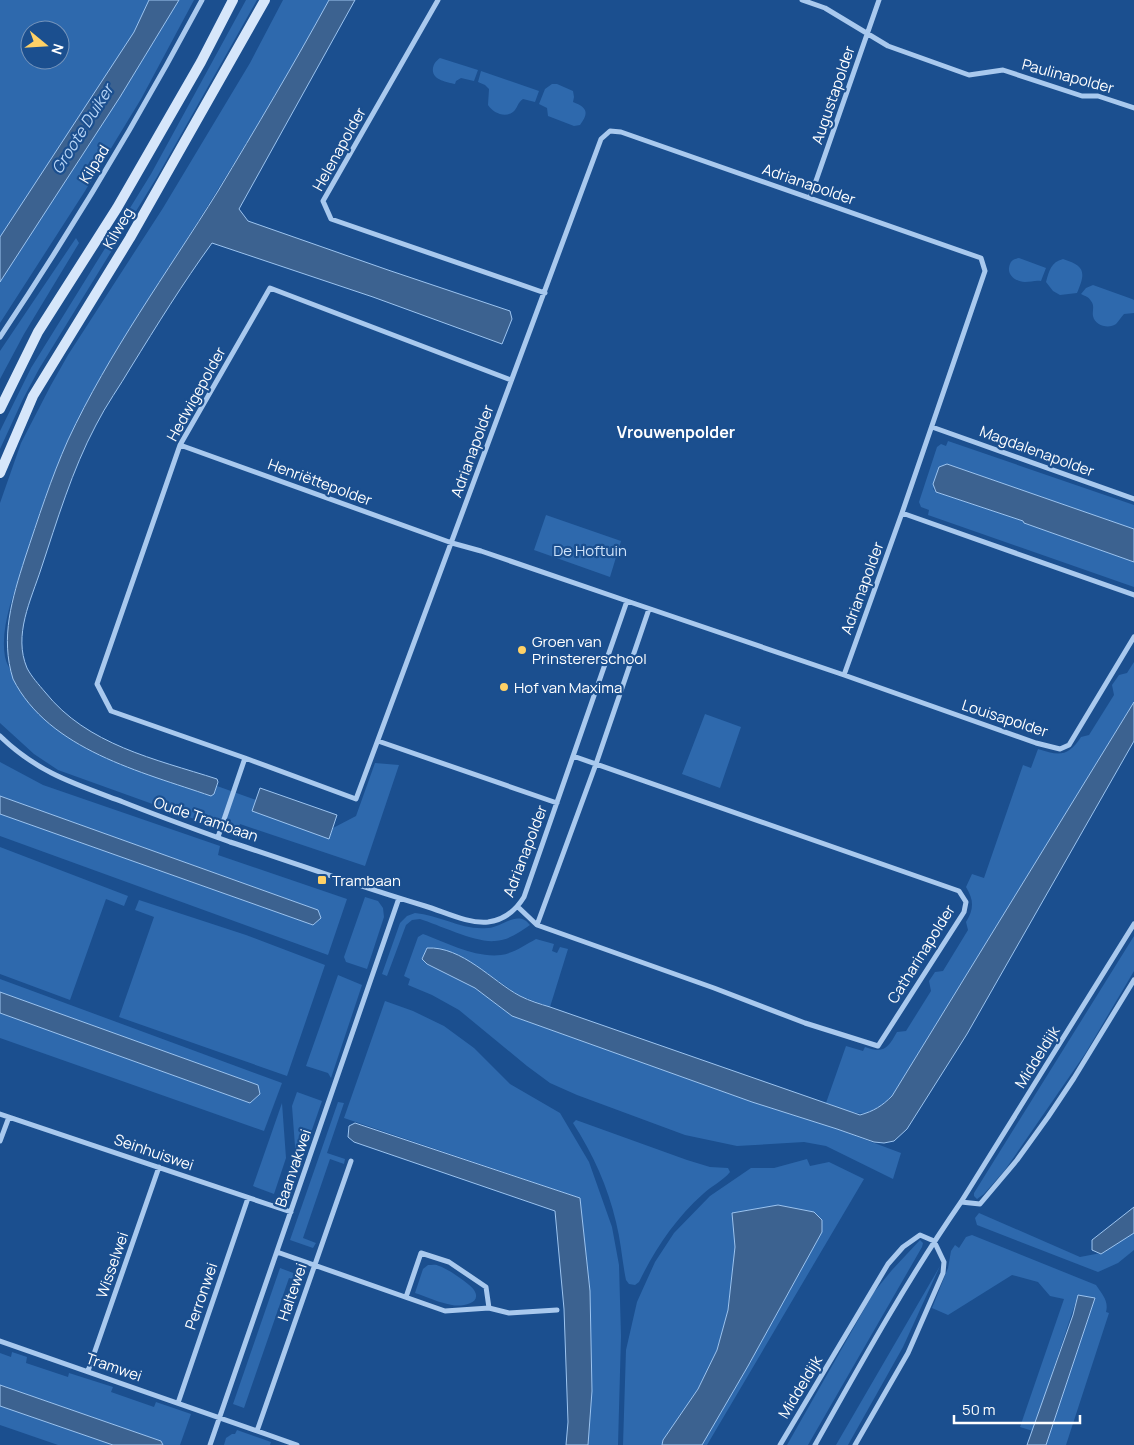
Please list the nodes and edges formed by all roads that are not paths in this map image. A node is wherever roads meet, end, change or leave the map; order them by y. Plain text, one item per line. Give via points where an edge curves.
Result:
1 (202, 0) edge
2 (233, 0) edge
3 (265, 0) edge
4 (438, 0) edge
5 (802, 0) edge
6 (879, 0) edge
7 (867, 34) junction
8 (1134, 108) edge
9 (810, 198) junction
10 (545, 293) junction
11 (0, 337) edge
12 (512, 380) junction
13 (0, 409) edge
14 (932, 427) junction
15 (180, 445) junction
16 (0, 473) edge
17 (1134, 499) edge
18 (902, 513) junction
19 (452, 543) junction
20 (1134, 595) edge
21 (627, 601) junction
22 (649, 609) junction
23 (1134, 637) edge
24 (844, 675) junction
25 (0, 736) edge
26 (378, 741) junction
27 (0, 743) edge
28 (13, 748) junction
29 (574, 756) junction
30 (245, 758) junction
31 (596, 764) junction
32 (557, 804) junction
33 (218, 837) junction
34 (399, 898) junction
35 (518, 907) junction
36 (1134, 924) edge
37 (537, 925) junction
38 (1134, 980) edge
39 (0, 1114) edge
40 (9, 1117) junction
41 (0, 1141) edge
42 (351, 1161) dead end
43 (159, 1167) junction
44 (248, 1198) junction
45 (960, 1202) junction
46 (291, 1212) junction
47 (934, 1241) junction
48 (277, 1252) junction
49 (315, 1265) junction
50 (406, 1298) junction
51 (489, 1308) junction
52 (557, 1310) dead end
53 (0, 1341) edge
54 (88, 1371) junction
55 (178, 1403) junction
56 (220, 1419) junction
57 (257, 1431) junction
58 (210, 1445) edge
59 (297, 1445) edge
60 (780, 1445) edge
61 (814, 1445) edge
62 (855, 1445) edge

1 - 11 street, Kilpad via 138,117
2 - 13 main road, Kilweg via 117,208 38,332
3 - 16 main road, Kilweg via 130,238 33,396
4 - 10 street, Helenapolder via 323,200 331,219
5 - 7 street, Paulinapolder via 825,8
6 - 7 street, Augustapolder
7 - 8 street, Paulinapolder via 888,46 970,75 1003,70 1082,96 1098,96
7 - 9 street, Augustapolder
9 - 10 street, Adrianapolder via 621,132 610,131 601,139
9 - 14 street, Adrianapolder via 981,258 985,271
10 - 12 street, Adrianapolder
12 - 15 street, Hedwigepolder via 270,288
12 - 19 street, Adrianapolder
14 - 17 street, Magdalenapolder
14 - 18 street, Adrianapolder
15 - 19 street, Henriëttepolder
15 - 30 street, Hedwigepolder via 97,684 111,711
18 - 20 street
18 - 24 street, Adrianapolder
19 - 21 street
19 - 26 street, Hedwigepolder
21 - 22 street
21 - 29 street, Adrianapolder
22 - 24 street
22 - 31 street
23 - 24 street, Louisapolder via 1069,745 1060,749
25 - 28 street
26 - 30 street, Hedwigepolder via 356,799
26 - 32 street
27 - 28 street
28 - 33 street, Oude Trambaan via 57,777
29 - 31 street, Catharinapolder
29 - 32 street, Adrianapolder
30 - 33 street
31 - 37 street
31 - 37 street, Catharinapolder via 959,891 966,902 964,912 878,1046 805,1023
32 - 35 street, Adrianapolder
33 - 34 street, Oude Trambaan
34 - 35 street, Adrianapolder via 488,922 502,918
34 - 46 street, Baanvakwei
35 - 37 street, Catharinapolder
36 - 45 street, Middeldijk
38 - 45 street via 1074,1078 1017,1160 980,1204
39 - 40 street, Seinhuiswei
40 - 41 street
40 - 43 street, Seinhuiswei
42 - 49 street, Haltewei
43 - 44 street, Seinhuiswei
43 - 54 street, Wisselwei
44 - 46 street, Seinhuiswei
44 - 55 street, Perronwei
45 - 47 street, Middeldijk
46 - 48 street, Baanvakwei
47 - 60 street, Middeldijk via 920,1235 903,1247 888,1264
47 - 61 street, Middeldijk
47 - 62 street via 944,1262 943,1273 908,1352
48 - 49 street
48 - 56 street, Baanvakwei
49 - 50 street
49 - 57 street, Haltewei
50 - 51 street via 445,1311
50 - 51 street via 421,1253 449,1262 486,1287
51 - 52 street via 509,1312
53 - 54 street, Tramwei
54 - 55 street, Tramwei
55 - 56 street, Tramwei
56 - 57 street, Tramwei
56 - 58 street, Baanvakwei
57 - 59 street, Tramwei

